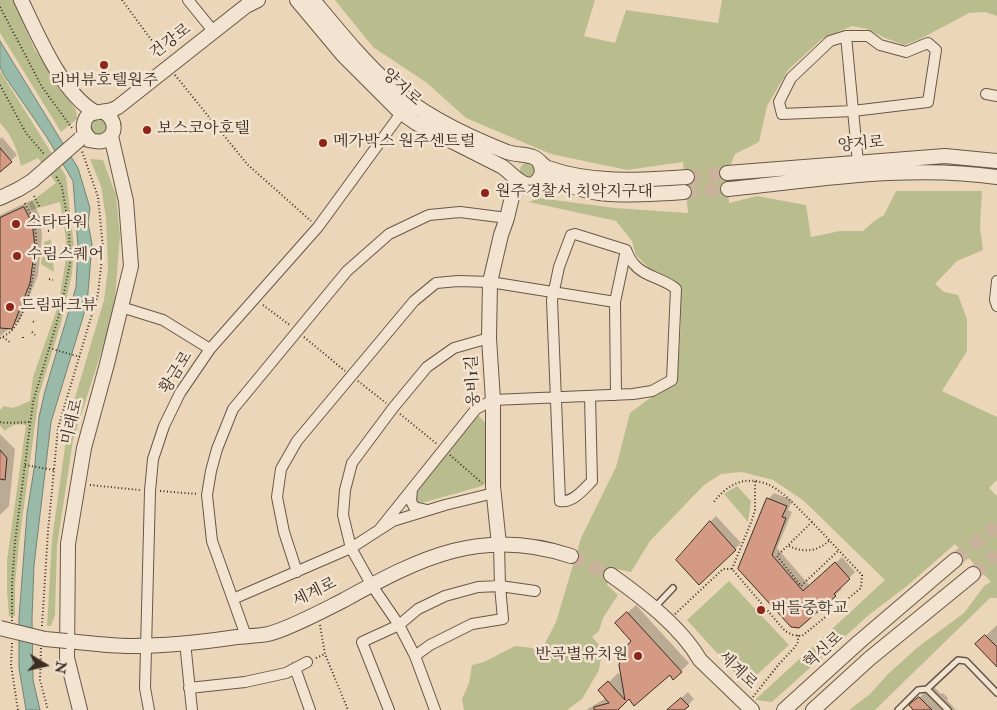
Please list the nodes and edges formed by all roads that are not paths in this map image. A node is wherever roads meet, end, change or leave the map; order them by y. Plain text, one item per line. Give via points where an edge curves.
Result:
1 (21, 0) edge
2 (188, 0) edge
3 (297, 0) edge
4 (251, 2) edge
5 (314, 2) edge
6 (214, 32) junction
7 (846, 36) junction
8 (366, 80) junction
9 (986, 94) dead end
10 (997, 96) edge
11 (853, 110) junction
12 (100, 112) junction
13 (399, 116) junction
14 (82, 139) junction
15 (109, 141) junction
16 (518, 155) junction
17 (481, 156) junction
18 (997, 161) edge
19 (858, 169) junction
20 (727, 173) tunnel mouth
21 (530, 175) junction
22 (687, 177) tunnel mouth
23 (997, 177) edge
24 (728, 189) tunnel mouth
25 (684, 192) tunnel mouth
26 (0, 198) edge
27 (507, 218) junction
28 (626, 250) junction
29 (997, 281) edge
30 (490, 282) junction
31 (553, 293) junction
32 (615, 302) junction
33 (997, 306) edge
34 (121, 307) junction
35 (489, 338) junction
36 (210, 349) junction
37 (616, 395) junction
38 (590, 396) junction
39 (555, 398) junction
40 (492, 400) junction
41 (412, 489) junction
42 (494, 493) junction
43 (428, 510) junction
44 (379, 530) junction
45 (499, 545) junction
46 (352, 548) junction
47 (571, 556) tunnel mouth
48 (955, 560) tunnel mouth
49 (297, 572) junction
50 (974, 574) tunnel mouth
51 (611, 575) tunnel mouth
52 (372, 584) junction
53 (500, 586) junction
54 (673, 588) dead end
55 (535, 591) dead end
56 (233, 599) junction
57 (654, 608) junction
58 (399, 625) junction
59 (6, 630) edge
60 (246, 636) junction
61 (67, 641) junction
62 (185, 642) junction
63 (146, 645) junction
64 (414, 656) junction
65 (307, 662) dead end
66 (295, 668) junction
67 (189, 688) junction
68 (927, 689) junction
69 (997, 693) edge
70 (749, 708) edge
71 (80, 710) edge
72 (149, 710) edge
73 (192, 710) edge
74 (310, 710) edge
75 (389, 710) edge
76 (435, 710) edge
77 (784, 710) edge
78 (813, 710) edge
79 (898, 710) edge
80 (948, 710) edge

1 - 12 street via 42,44 70,90
2 - 6 street
3 - 8 street, 양지로
4 - 6 street, 건강로
5 - 16 street, 양지로 via 370,66 409,101 469,135
6 - 12 street, 건강로
7 - 11 street
7 - 11 street via 830,41 790,78 779,102 782,114
7 - 11 street via 868,36 880,45 906,52 928,43 936,50 928,102
8 - 13 street via 370,89
8 - 17 street, 양지로 via 416,123
9 - 10 street
11 - 19 street
12 - 14 street via 84,121
12 - 15 street via 114,129
13 - 17 street via 462,151
13 - 36 street, 황금로 via 318,228
14 - 15 street
14 - 26 street, bridge via 32,181 22,195
15 - 34 street, 미래로 via 116,153 126,201 131,266
16 - 21 street, 웅비1길 via 514,166
16 - 21 street, 양지로 via 532,156
17 - 21 street, 양지로
18 - 19 street, 양지로 via 945,156
19 - 20 street, 양지로
19 - 23 street, 양지로
19 - 24 street, 양지로
21 - 22 street, 양지로 via 616,181
21 - 25 street, 양지로 via 598,193 651,195
21 - 27 street, 웅비1길
27 - 30 street, 웅비1길
27 - 56 street via 460,212 429,215 388,234 347,271 233,408 217,449 207,495 212,541
28 - 31 street via 571,235
28 - 32 street
28 - 37 street via 634,265 676,289 672,380 652,391
29 - 33 street
30 - 31 street
30 - 35 street, 웅비1길
30 - 49 street via 436,283 414,300 297,441 281,469 277,496
31 - 32 street
31 - 39 street
32 - 37 street
34 - 36 street via 164,320
34 - 61 street, 미래로 via 84,448 68,544
35 - 40 street, 웅비1길
35 - 46 street via 454,348 427,367 352,463 343,515
36 - 63 street, 황금로 via 180,393 153,459
37 - 38 street
38 - 39 street
38 - 39 street via 592,481 567,502 560,501
39 - 40 street
40 - 41 street via 476,408
40 - 42 street, 웅비1길
41 - 43 street via 414,508
41 - 44 street
42 - 43 street
42 - 45 street, 웅비1길
43 - 44 street via 393,521
44 - 46 street
45 - 47 street, 세계로 via 546,549
45 - 52 street, 세계로 via 442,553
45 - 53 street
46 - 49 street
46 - 52 street
48 - 77 street, 혁신로
49 - 56 street
50 - 78 street via 868,659
51 - 57 street, 세계로
52 - 58 street
52 - 60 street, 세계로 via 268,634
53 - 55 street
53 - 58 street via 478,587 445,596 418,609
53 - 64 street via 503,619 472,624
54 - 57 lane
56 - 60 street
57 - 70 street, 세계로
58 - 64 street
58 - 75 street via 362,642
59 - 61 street, 세계로, bridge via 36,638
60 - 62 street, 세계로
61 - 63 street, 세계로
61 - 71 street, 미래로 via 67,658
62 - 63 street, 세계로
62 - 67 street
63 - 72 street, 황금로 via 145,688
64 - 76 street
65 - 66 street
66 - 67 street via 245,682
66 - 74 street
67 - 73 street
68 - 69 lane via 958,660 966,661
68 - 79 lane via 918,690
68 - 80 lane

